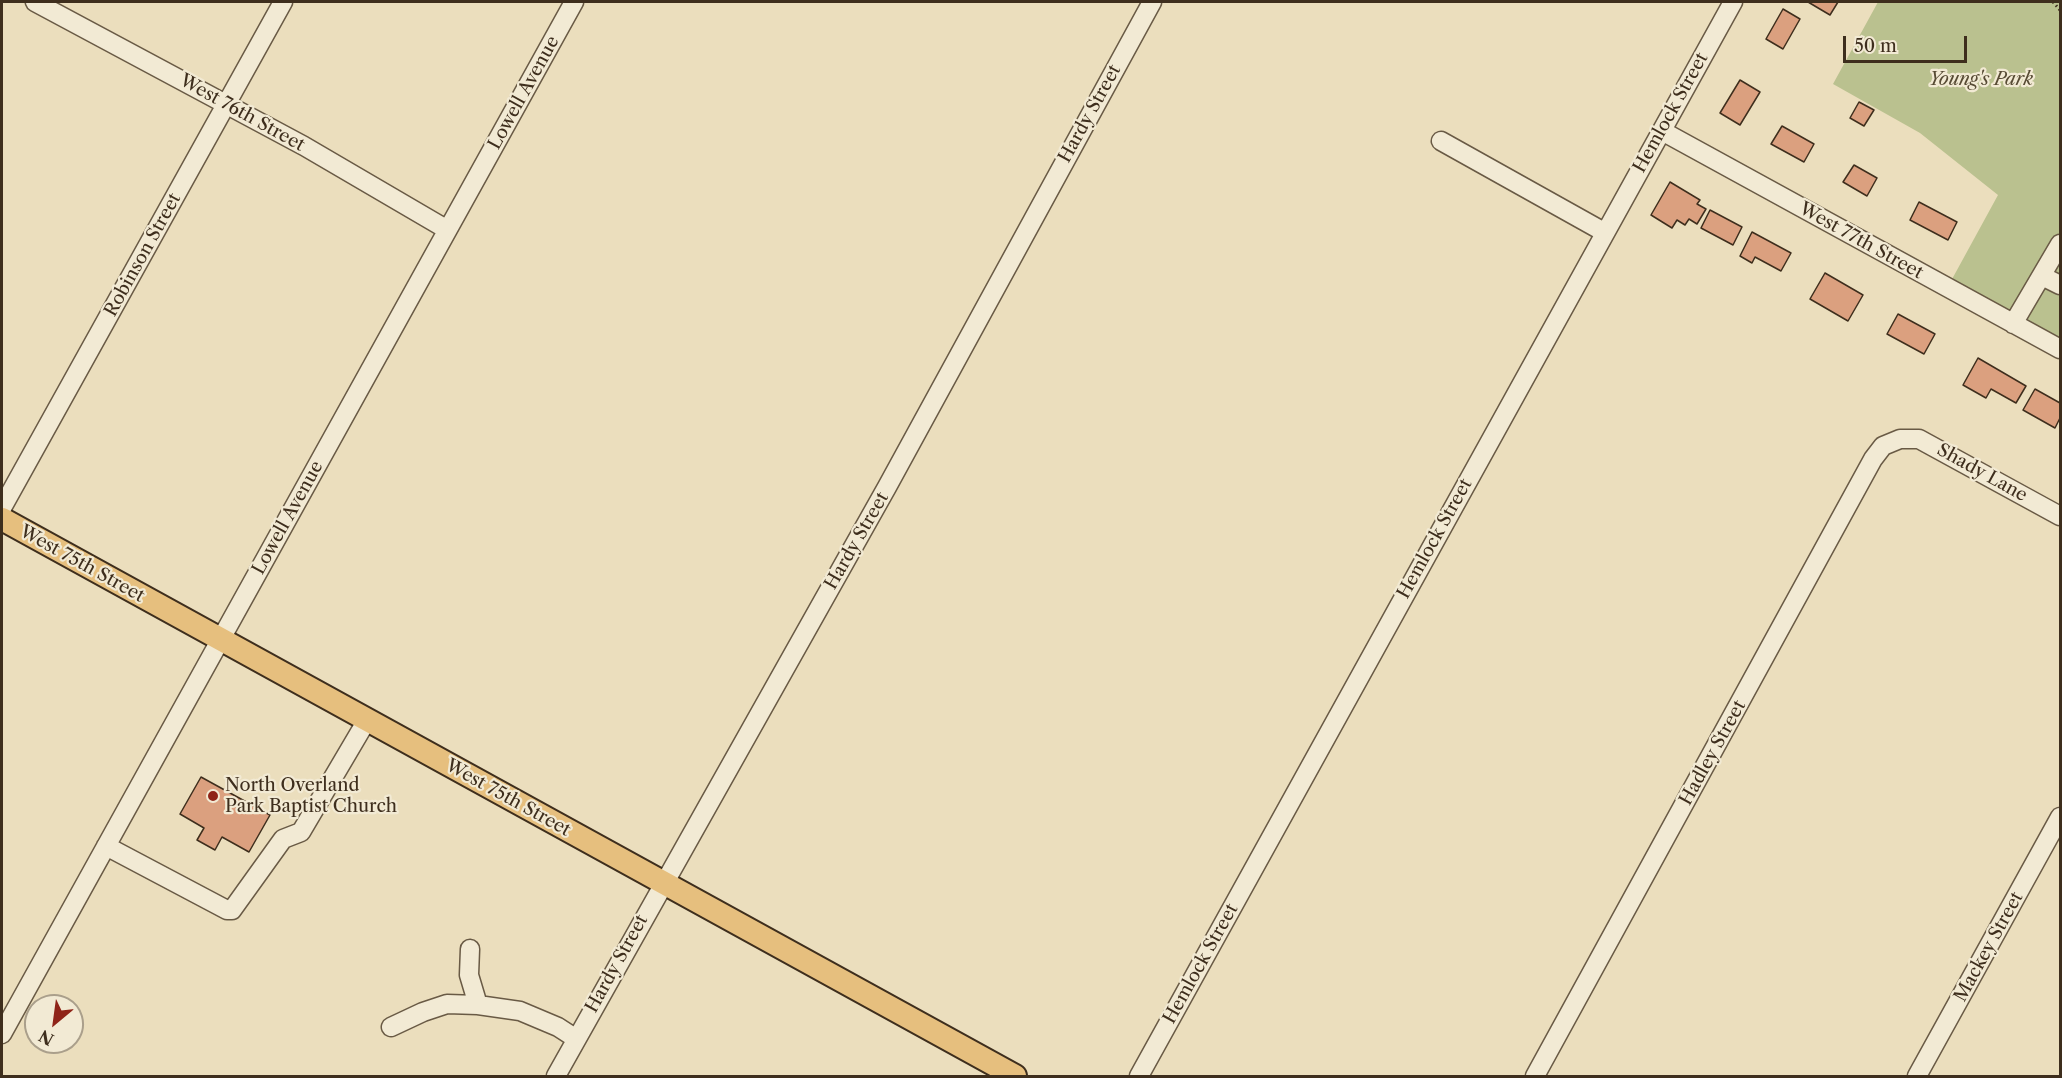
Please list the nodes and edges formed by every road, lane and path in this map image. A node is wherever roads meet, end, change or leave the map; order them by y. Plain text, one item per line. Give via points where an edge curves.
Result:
1 (35, 2) edge
2 (283, 2) edge
3 (574, 2) edge
4 (1152, 2) edge
5 (1732, 2) edge
6 (2053, 2) edge
7 (2061, 10) edge
8 (226, 105) junction
9 (1662, 131) junction
10 (1441, 141) dead end
11 (446, 229) junction
12 (1604, 232) junction
13 (2061, 244) edge
14 (2042, 276) junction
15 (2061, 285) edge
16 (2013, 324) junction
17 (2061, 349) edge
18 (1900, 439) joint
19 (2, 508) edge
20 (2061, 516) edge
21 (2, 519) edge
22 (220, 639) junction
23 (367, 720) junction
24 (2061, 817) edge
25 (106, 846) junction
26 (663, 883) junction
27 (470, 949) dead end
28 (478, 1005) junction
29 (391, 1027) dead end
30 (2, 1035) edge
31 (575, 1038) junction
32 (556, 1077) edge
33 (1015, 1077) edge
34 (1140, 1077) edge
35 (1535, 1077) edge
36 (1917, 1077) edge

1 - 8 street, West 76th Street
2 - 8 street, Robinson Street
3 - 11 street, Lowell Avenue
4 - 26 street, Hardy Street via 887,488
5 - 9 street, Hemlock Street
6 - 7 path
8 - 11 street, West 76th Street
8 - 19 street, Robinson Street
9 - 12 street, Hemlock Street
9 - 16 street, West 77th Street
10 - 12 street
11 - 22 street, Lowell Avenue
12 - 34 street, Hemlock Street
13 - 14 street
14 - 15 street
14 - 16 street
16 - 17 street, West 77th Street
18 - 20 street, Shady Lane via 1919,439
18 - 35 street, Hadley Street via 1883,446 1874,459
21 - 22 main road, West 75th Street
22 - 23 main road, West 75th Street
22 - 25 street, Lowell Avenue
23 - 25 street via 301,832 283,838 232,910
23 - 26 main road, West 75th Street
24 - 36 street, Mackey Street
25 - 30 street, Lowell Avenue
26 - 31 street, Hardy Street
26 - 33 main road, West 75th Street
27 - 28 street via 469,975
28 - 29 street via 447,1004
28 - 31 street via 498,1006 537,1017
31 - 32 street, Hardy Street

